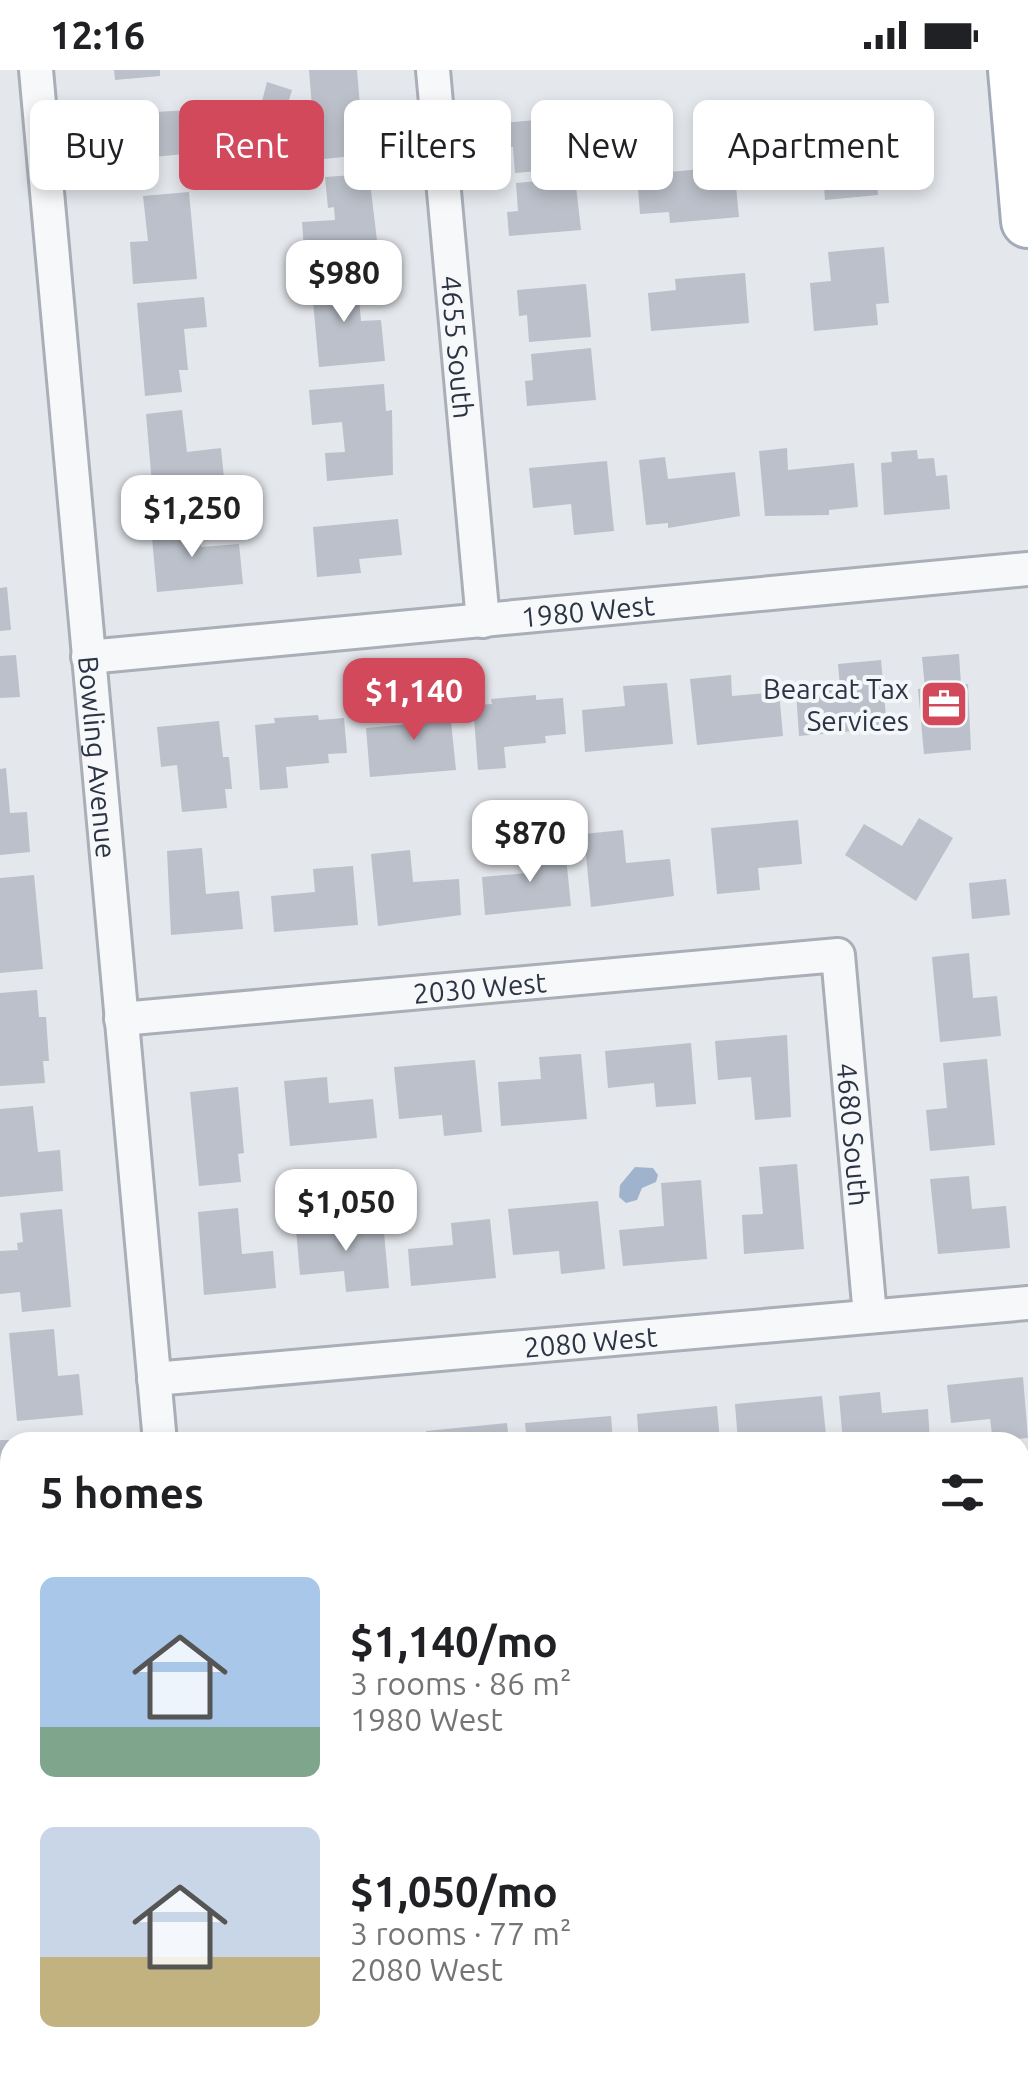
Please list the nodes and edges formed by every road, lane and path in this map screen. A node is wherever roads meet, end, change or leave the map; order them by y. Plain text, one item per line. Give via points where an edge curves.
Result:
1 (36, 70) edge
2 (434, 70) edge
3 (1015, 70) edge
4 (1028, 211) edge
5 (1028, 570) edge
6 (483, 622) junction
7 (88, 657) junction
8 (838, 955) joint
9 (122, 1018) junction
10 (1028, 1303) edge
11 (870, 1316) junction
12 (154, 1379) junction
13 (159, 1432) edge

1 - 7 street, Bowling Avenue
2 - 6 street, 4655 South
3 - 4 main road
5 - 6 street, 1980 West
6 - 7 street, 1980 West
7 - 9 street, Bowling Avenue
8 - 9 street, 2030 West
8 - 11 street, 4680 South
9 - 12 street, Bowling Avenue
10 - 11 street, 2080 West
11 - 12 street, 2080 West
12 - 13 street, Bowling Avenue

